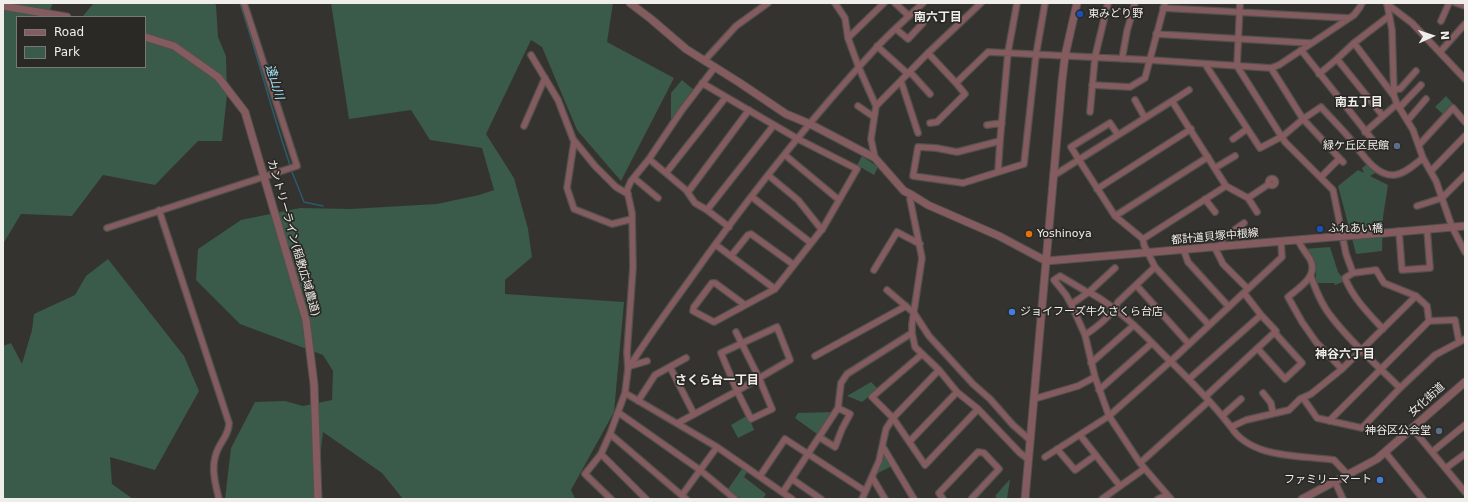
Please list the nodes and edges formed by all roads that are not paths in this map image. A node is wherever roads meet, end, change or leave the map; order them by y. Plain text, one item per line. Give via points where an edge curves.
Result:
1 (244, 3) edge
2 (630, 3) edge
3 (768, 3) edge
4 (835, 3) edge
5 (884, 3) edge
6 (895, 3) edge
7 (923, 3) edge
8 (981, 3) edge
9 (1017, 3) edge
10 (1045, 3) edge
11 (1077, 3) edge
12 (1108, 3) edge
13 (1135, 3) edge
14 (1240, 3) edge
15 (1362, 3) edge
16 (1449, 3) edge
17 (1456, 3) edge
18 (1387, 4) edge
19 (1164, 5) edge
20 (3, 6) edge
21 (1465, 6) edge
22 (1240, 12) junction
23 (911, 14) junction
24 (60, 16) edge
25 (1388, 17) junction
26 (1349, 18) junction
27 (1441, 21) dead end
28 (1465, 24) edge
29 (896, 29) junction
30 (1156, 34) junction
31 (146, 36) edge
32 (848, 38) junction
33 (1238, 39) junction
34 (1354, 43) junction
35 (1310, 44) junction
36 (878, 46) junction
37 (1301, 50) junction
38 (1008, 52) junction
39 (1440, 52) junction
40 (928, 53) junction
41 (1036, 55) junction
42 (531, 56) dead end
43 (1065, 56) junction
44 (1095, 57) junction
45 (1122, 59) junction
46 (705, 60) junction
47 (1150, 60) junction
48 (1336, 60) junction
49 (1205, 64) junction
50 (1237, 66) junction
51 (715, 67) junction
52 (859, 68) junction
53 (1271, 68) junction
54 (1416, 71) dead end
55 (1463, 72) edge
56 (909, 73) junction
57 (1319, 74) junction
58 (545, 78) junction
59 (1465, 79) edge
60 (901, 81) junction
61 (702, 83) junction
62 (956, 83) junction
63 (1092, 85) junction
64 (1421, 85) dead end
65 (1394, 89) junction
66 (1189, 90) dead end
67 (930, 94) dead end
68 (1394, 96) junction
69 (726, 97) junction
70 (1426, 99) dead end
71 (1134, 100) dead end
72 (1172, 101) junction
73 (858, 106) dead end
74 (876, 106) junction
75 (1398, 106) junction
76 (749, 110) junction
77 (1090, 112) dead end
78 (1383, 116) junction
79 (874, 117) junction
80 (1145, 118) junction
81 (1303, 119) junction
82 (1408, 120) junction
83 (930, 122) dead end
84 (1002, 122) junction
85 (1465, 122) edge
86 (810, 124) junction
87 (774, 125) junction
88 (987, 125) dead end
89 (524, 126) dead end
90 (1191, 129) junction
91 (1247, 129) junction
92 (1365, 132) junction
93 (918, 133) dead end
94 (1118, 135) junction
95 (1283, 136) junction
96 (1465, 136) edge
97 (798, 139) junction
98 (1233, 139) dead end
99 (1000, 141) junction
100 (574, 142) junction
101 (1375, 143) dead end
102 (1419, 145) junction
103 (785, 155) junction
104 (1235, 156) dead end
105 (1208, 157) junction
106 (875, 158) junction
107 (1423, 158) junction
108 (649, 159) junction
109 (1079, 160) junction
110 (1215, 168) junction
111 (1431, 171) junction
112 (998, 172) junction
113 (666, 173) junction
114 (1465, 175) edge
115 (768, 176) junction
116 (1053, 176) junction
117 (263, 177) junction
118 (1321, 177) junction
119 (634, 178) junction
120 (1269, 184) dead end
121 (1226, 186) junction
122 (1097, 189) junction
123 (688, 192) junction
124 (628, 194) junction
125 (912, 195) junction
126 (752, 197) junction
127 (658, 198) dead end
128 (1248, 198) junction
129 (1442, 198) junction
130 (1206, 199) junction
131 (839, 200) junction
132 (1417, 206) dead end
133 (159, 210) junction
134 (707, 210) junction
135 (1215, 212) dead end
136 (1257, 212) dead end
137 (1115, 216) junction
138 (632, 219) junction
139 (1244, 223) dead end
140 (729, 226) junction
141 (1465, 226) edge
142 (1452, 227) junction
143 (107, 228) dead end
144 (1427, 229) junction
145 (822, 230) junction
146 (1399, 231) junction
147 (1143, 239) junction
148 (1298, 240) junction
149 (1281, 242) junction
150 (811, 243) junction
151 (920, 244) junction
152 (716, 245) junction
153 (1219, 247) junction
154 (1184, 251) junction
155 (1465, 252) edge
156 (1150, 254) junction
157 (731, 256) junction
158 (1046, 261) junction
159 (794, 265) junction
160 (1155, 267) junction
161 (1114, 268) dead end
162 (874, 270) dead end
163 (1354, 273) junction
164 (1311, 277) junction
165 (1137, 286) junction
166 (775, 289) junction
167 (886, 290) dead end
168 (1246, 291) junction
169 (1088, 292) junction
170 (1416, 296) junction
171 (745, 305) junction
172 (906, 306) junction
173 (1072, 306) junction
174 (1229, 307) junction
175 (1116, 308) junction
176 (914, 313) junction
177 (1261, 315) junction
178 (1429, 321) junction
179 (1134, 325) junction
180 (1210, 325) junction
181 (1383, 328) junction
182 (736, 332) dead end
183 (912, 333) junction
184 (1275, 333) junction
185 (1085, 335) junction
186 (1465, 339) edge
187 (1459, 342) junction
188 (742, 343) junction
189 (1152, 343) junction
190 (1189, 344) junction
191 (1258, 349) junction
192 (1361, 350) junction
193 (921, 355) junction
194 (815, 356) dead end
195 (686, 358) dead end
196 (1171, 361) junction
197 (646, 362) dead end
198 (1091, 363) junction
199 (670, 367) junction
200 (629, 368) junction
201 (1342, 369) junction
202 (1381, 369) junction
203 (938, 370) junction
204 (1095, 377) junction
205 (759, 378) junction
206 (1189, 378) junction
207 (1465, 382) edge
208 (1400, 388) junction
209 (1099, 390) junction
210 (737, 391) junction
211 (957, 392) junction
212 (1263, 392) dead end
213 (625, 394) junction
214 (1208, 398) junction
215 (1303, 398) junction
216 (1034, 399) junction
217 (1241, 399) dead end
218 (638, 401) junction
219 (838, 408) junction
220 (978, 409) junction
221 (618, 413) junction
222 (1273, 413) junction
223 (694, 414) junction
224 (1108, 416) junction
225 (1222, 416) junction
226 (893, 418) junction
227 (1329, 421) junction
228 (678, 423) junction
229 (1465, 425) edge
230 (1231, 427) junction
231 (1412, 428) junction
232 (610, 434) junction
233 (1080, 435) junction
234 (819, 437) junction
235 (1030, 440) junction
236 (910, 441) junction
237 (717, 447) junction
238 (883, 448) junction
239 (1057, 449) junction
240 (1385, 452) junction
241 (1432, 452) junction
242 (601, 454) junction
243 (808, 454) junction
244 (1465, 454) edge
245 (1096, 455) junction
246 (1045, 457) dead end
247 (1028, 459) junction
248 (1140, 463) junction
249 (1446, 468) junction
250 (1144, 469) junction
251 (700, 470) junction
252 (760, 476) junction
253 (1348, 476) junction
254 (872, 477) junction
255 (792, 479) junction
256 (1335, 482) junction
257 (1120, 486) junction
258 (1464, 488) edge
259 (865, 491) junction
260 (783, 492) junction
261 (684, 497) edge
262 (1169, 497) edge
263 (608, 498) edge
264 (219, 499) edge
265 (318, 499) edge
266 (646, 499) edge
267 (735, 499) edge
268 (792, 499) edge
269 (821, 499) edge
270 (862, 499) edge
271 (885, 499) edge
272 (914, 499) edge
273 (943, 499) edge
274 (973, 499) edge
275 (1025, 499) edge
276 (1102, 499) edge
277 (1158, 499) edge
278 (1302, 499) edge
279 (1343, 499) edge
280 (1423, 499) edge

1 - 117 street via 297,166
2 - 46 street via 686,49
3 - 46 street via 736,26
4 - 32 street via 845,18
5 - 32 street
6 - 23 street
7 - 23 street
8 - 40 street
9 - 38 street
10 - 41 street
11 - 43 street
12 - 44 street
13 - 45 street
14 - 22 street
15 - 26 street
16 - 27 street
17 - 21 street
18 - 25 street
18 - 39 street via 1412,23
19 - 22 street
19 - 30 street
20 - 24 street
22 - 26 street
22 - 33 street
23 - 29 street
23 - 29 street via 923,23 908,39
25 - 34 street
25 - 65 street via 1392,30
26 - 35 street
28 - 39 street
29 - 36 street
30 - 33 street
30 - 47 street
31 - 117 street, カントリーライン(稲敷広域農道) via 174,46 218,77 245,112
32 - 52 street
33 - 35 street
33 - 50 street
34 - 48 street
34 - 68 street
35 - 37 street
36 - 52 street
36 - 56 street
37 - 53 street
37 - 57 street
38 - 41 street
38 - 62 street via 988,52
38 - 84 street
39 - 55 street
40 - 56 street
40 - 62 street
41 - 43 street
41 - 112 street via 1024,164
42 - 58 street
43 - 44 street
43 - 116 street
44 - 45 street
44 - 63 street
45 - 47 street
46 - 51 street
47 - 49 street
47 - 63 street via 1146,78 1130,87
48 - 57 street
48 - 78 street
49 - 50 street
49 - 91 street
50 - 53 street
50 - 95 street
51 - 61 street
51 - 86 street via 786,114
52 - 74 street
52 - 86 street
53 - 81 street
54 - 65 street via 1400,90
55 - 59 street
56 - 60 street
56 - 67 street
57 - 92 street
58 - 89 street
58 - 100 street via 558,100
60 - 74 street
60 - 93 street
61 - 69 street
61 - 108 street
62 - 83 street via 965,94 937,122
63 - 77 street
64 - 75 street
65 - 68 street
66 - 72 street
68 - 75 street
69 - 76 street
69 - 113 street
70 - 82 street
71 - 80 street
72 - 80 street
72 - 90 street
73 - 79 street
74 - 79 street
75 - 78 street
75 - 82 street
76 - 87 street
76 - 123 street
78 - 92 street
79 - 106 street via 871,139
80 - 94 street
81 - 95 street
81 - 107 street via 1321,107 1370,162 1387,174 1396,175
81 - 118 street via 1341,160
82 - 102 street
84 - 88 street
84 - 99 street
85 - 102 street via 1453,108
86 - 97 street
86 - 106 street
87 - 97 street
87 - 134 street
90 - 105 street
90 - 122 street
91 - 95 street via 1260,148
91 - 98 street
92 - 101 street
94 - 109 street
94 - 109 street via 1110,123 1071,147
95 - 118 street
96 - 111 street
97 - 103 street
97 - 131 street via 857,169
99 - 112 street
99 - 112 street via 956,152 918,147 913,176 963,183
100 - 124 street via 616,187
100 - 138 street via 567,188 574,209 612,224
102 - 107 street
103 - 115 street
103 - 131 street
104 - 110 street
105 - 110 street
105 - 137 street
106 - 125 street via 904,191
107 - 111 street
108 - 113 street
108 - 119 street
109 - 116 street
109 - 122 street
110 - 121 street
111 - 129 street
113 - 123 street
114 - 129 street
115 - 126 street
115 - 145 street via 798,200
116 - 158 street
117 - 133 street
117 - 265 street, カントリーライン(稲敷広域農道) via 306,320 314,384
118 - 163 street via 1333,190 1346,254
119 - 124 street via 627,190
119 - 127 street
120 - 128 street
121 - 128 street
121 - 130 street
122 - 137 street
123 - 134 street via 695,203
124 - 138 street
125 - 151 street via 910,199
125 - 158 street
126 - 140 street
126 - 150 street
128 - 136 street
129 - 132 street
129 - 142 street
130 - 135 street
130 - 147 street
131 - 145 street
133 - 143 street
133 - 264 street via 229,423 229,430 217,450 213,468
134 - 140 street
137 - 147 street
138 - 200 street via 633,267 627,352
139 - 153 street via 1222,239
140 - 152 street
141 - 142 street, 都計道貝塚中根線
142 - 144 street, 都計道貝塚中根線
142 - 155 street
144 - 146 street, 都計道貝塚中根線
144 - 146 street via 1430,268 1402,270
145 - 150 street
146 - 148 street, 都計道貝塚中根線, bridge
147 - 156 street
148 - 149 street, 都計道貝塚中根線
148 - 164 street via 1313,267
149 - 153 street, 都計道貝塚中根線
149 - 168 street via 1282,257
150 - 159 street
151 - 162 street via 897,232
151 - 176 street via 922,258
152 - 157 street
152 - 200 street via 652,332
153 - 154 street, 都計道貝塚中根線
153 - 168 street via 1223,264
154 - 156 street, 都計道貝塚中根線
154 - 174 street via 1188,262
156 - 158 street, 都計道貝塚中根線
156 - 160 street
157 - 159 street via 750,234
157 - 166 street
158 - 216 street
159 - 166 street
160 - 165 street
160 - 180 street
161 - 169 street
163 - 170 street via 1376,270 1384,283
163 - 181 street via 1345,278 1348,286 1361,306
164 - 192 street via 1329,315
164 - 201 street via 1288,297 1316,342
165 - 175 street via 1118,302
165 - 190 street
166 - 171 street
167 - 172 street
168 - 174 street
168 - 177 street
169 - 173 street
169 - 173 street via 1060,276 1054,280
169 - 175 street
170 - 178 street via 1427,306
170 - 181 street
171 - 171 street via 714,322 693,311 712,283
172 - 176 street
172 - 194 street
173 - 185 street
174 - 180 street
175 - 179 street
175 - 185 street
176 - 183 street
176 - 235 street via 929,336
177 - 184 street via 1276,331
177 - 206 street
178 - 187 street via 1455,320
178 - 202 street
179 - 189 street
179 - 198 street
180 - 190 street
181 - 192 street
182 - 188 street
183 - 193 street via 915,347
183 - 219 street via 847,374 841,383
184 - 191 street
184 - 191 street via 1302,363 1286,379
185 - 198 street
186 - 187 street
187 - 208 street via 1435,355
188 - 205 street
188 - 205 street via 776,327 790,360
188 - 210 street via 721,353
189 - 196 street
189 - 209 street
190 - 196 street
191 - 214 street
192 - 201 street
192 - 202 street
193 - 203 street
193 - 226 street via 872,397
195 - 199 street
196 - 206 street
196 - 224 street
197 - 200 street
198 - 204 street
199 - 218 street via 655,375
199 - 223 street
200 - 213 street
201 - 215 street
202 - 208 street
202 - 227 street
203 - 211 street
203 - 226 street
204 - 209 street
204 - 216 street via 1078,386
205 - 210 street
205 - 210 street via 772,409 751,419
206 - 214 street
207 - 231 street, 女化街道
208 - 227 street via 1362,428
209 - 224 street
210 - 223 street
211 - 220 street
211 - 236 street
212 - 222 street
213 - 218 street
213 - 221 street
214 - 225 street
214 - 248 street
215 - 222 street via 1289,410
215 - 227 street via 1318,418
216 - 235 street
217 - 225 street
218 - 228 street
219 - 234 street
219 - 234 street via 850,414 835,447
220 - 236 street via 925,465
220 - 247 street
221 - 232 street
221 - 251 street
222 - 230 street
223 - 228 street
224 - 233 street
224 - 248 street
225 - 230 street
226 - 236 street
226 - 238 street via 886,429
228 - 237 street
229 - 241 street
230 - 253 street via 1236,436 1251,446 1287,455 1334,460
231 - 240 street, 女化街道
231 - 241 street
232 - 242 street
232 - 261 street
233 - 239 street
233 - 245 street
234 - 243 street
235 - 247 street
237 - 251 street
237 - 252 street
238 - 254 street
238 - 272 street
239 - 245 street via 1075,470
239 - 246 street
240 - 253 street, 女化街道
240 - 280 street
241 - 249 street
242 - 263 street via 585,474
242 - 266 street
243 - 252 street via 785,439
243 - 255 street
243 - 259 street
244 - 249 street
245 - 257 street
247 - 275 street
248 - 250 street
249 - 258 street
250 - 257 street
250 - 262 street
251 - 261 street
251 - 267 street
252 - 260 street
253 - 256 street, 女化街道
254 - 259 street
254 - 271 street
255 - 260 street
255 - 269 street
256 - 278 street, 女化街道
256 - 279 street
257 - 276 street
259 - 270 street
260 - 268 street
262 - 277 street
273 - 274 street via 939,493 978,452 984,453 999,469

